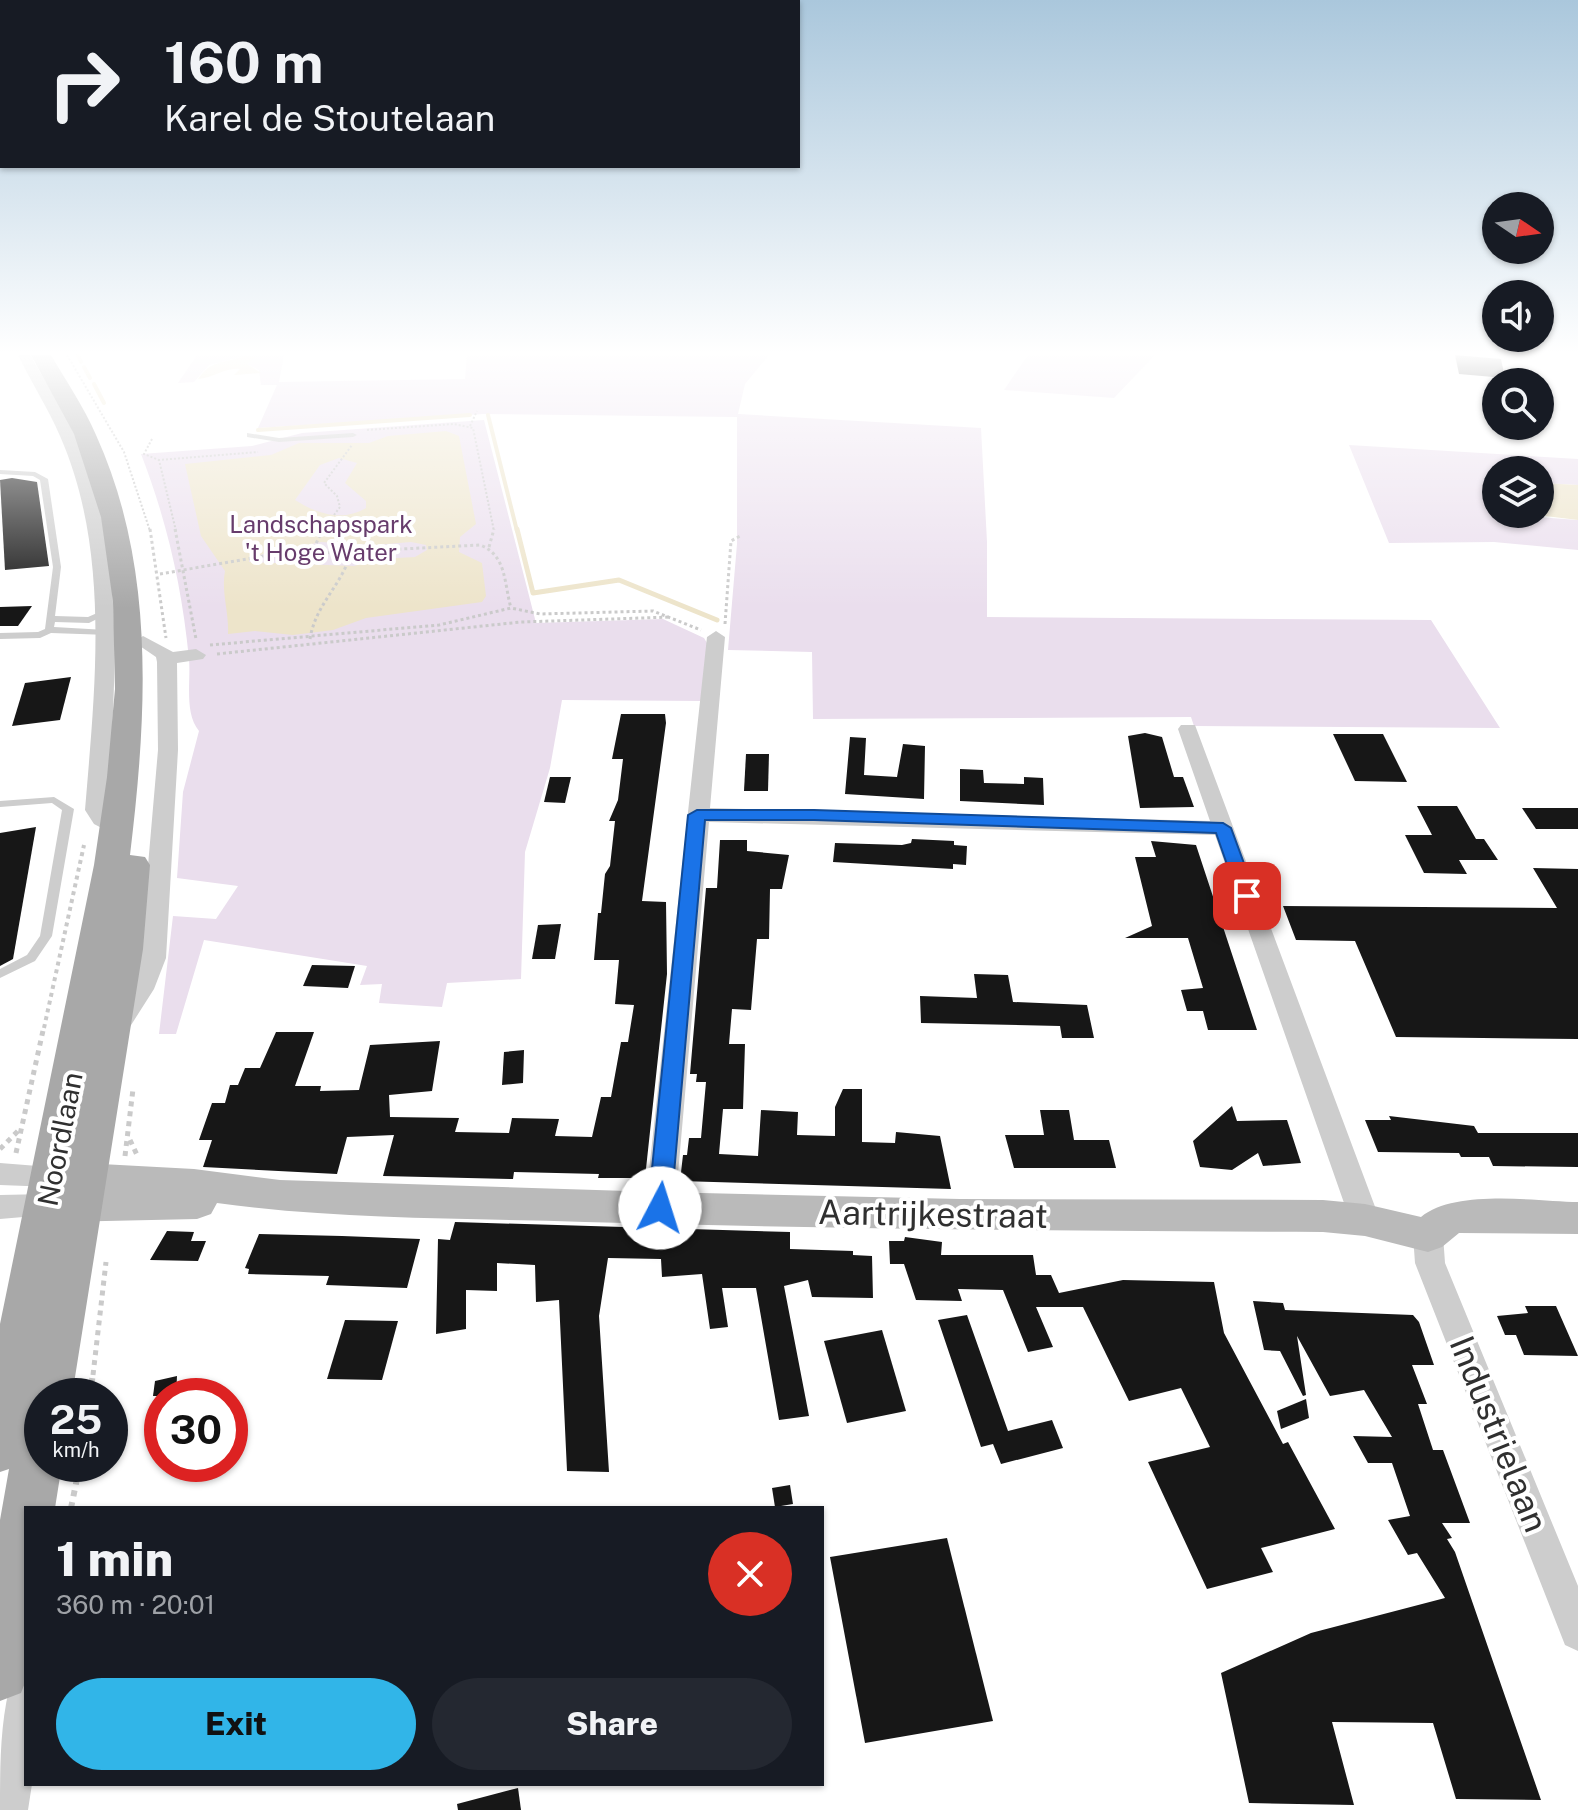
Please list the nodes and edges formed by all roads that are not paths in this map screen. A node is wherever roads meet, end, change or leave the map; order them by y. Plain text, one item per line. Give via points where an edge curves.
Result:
1 (68, 439) edge
2 (89, 439) edge
3 (99, 439) edge
4 (0, 472) edge
5 (104, 613) junction
6 (50, 625) junction
7 (106, 633) junction
8 (0, 636) edge
9 (716, 637) road end
10 (156, 650) junction
11 (196, 651) road end
12 (1188, 729) dead end
13 (0, 804) edge
14 (697, 815) junction
15 (1223, 828) junction
16 (119, 830) junction
17 (0, 974) edge
18 (0, 1174) edge
19 (66, 1192) junction
20 (0, 1207) edge
21 (660, 1208) junction
22 (1578, 1218) edge
23 (1365, 1220) junction
24 (1428, 1235) junction
25 (49, 1378) edge
26 (0, 1448) edge
27 (34, 1482) edge
28 (30, 1506) edge
29 (24, 1546) edge
30 (1574, 1612) edge
31 (0, 1672) edge
32 (24, 1704) edge
33 (7, 1810) edge

1 - 5 street via 98,544
2 - 16 main road, Noordlaan via 121,555 130,682
3 - 10 main road, Noordlaan via 121,495
4 - 6 lane via 44,479 57,567
5 - 6 lane
5 - 7 street
6 - 7 lane
6 - 8 lane via 40,635
7 - 16 street via 96,810
9 - 14 street
10 - 11 street
10 - 19 main road, Noordlaan via 109,1042
12 - 15 street
13 - 17 lane via 54,800 68,809 46,936 31,958
14 - 15 street
14 - 21 street
15 - 23 street
16 - 19 main road, Noordlaan
18 - 19 street, Aartrijkestraat
19 - 20 street, Aartrijkestraat
19 - 21 street, Aartrijkestraat via 230,1203 280,1196
19 - 25 main road, Noordlaan
19 - 26 main road, Noordlaan
21 - 23 street, Aartrijkestraat
22 - 24 street via 1459,1217
23 - 24 street, Aartrijkestraat
24 - 30 street, Industrielaan via 1430,1263
27 - 28 main road
29 - 31 main road
32 - 33 street

